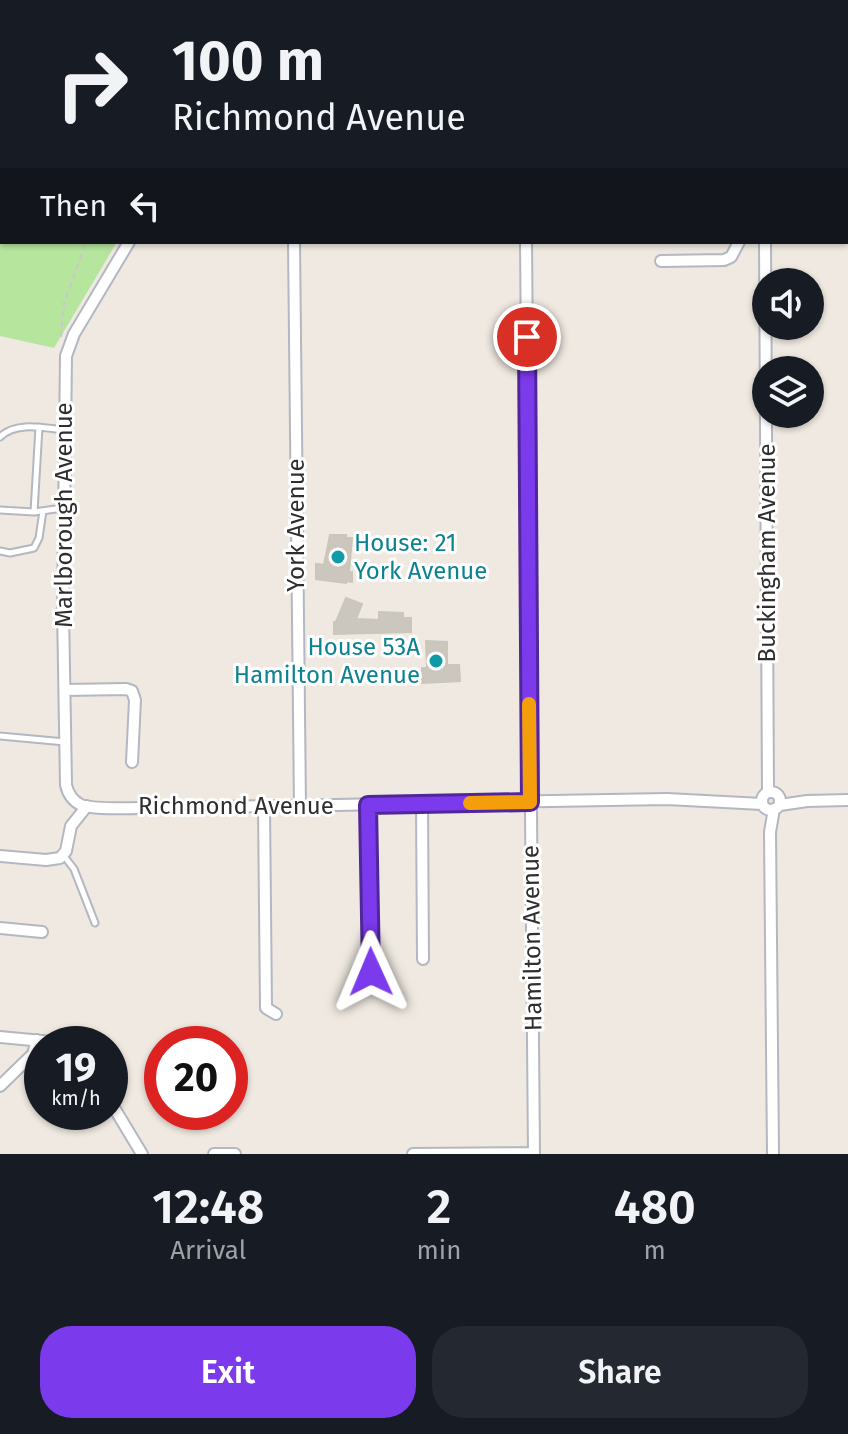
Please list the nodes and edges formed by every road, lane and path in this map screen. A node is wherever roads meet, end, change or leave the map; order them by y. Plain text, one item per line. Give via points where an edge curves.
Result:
1 (85, 244) edge
2 (128, 244) edge
3 (294, 244) edge
4 (526, 244) edge
5 (738, 244) edge
6 (765, 244) edge
7 (661, 261) dead end
8 (66, 356) junction
9 (39, 427) junction
10 (64, 430) junction
11 (0, 437) edge
12 (64, 508) junction
13 (0, 510) edge
14 (43, 511) junction
15 (34, 512) junction
16 (0, 551) edge
17 (65, 690) junction
18 (0, 736) edge
19 (66, 742) junction
20 (132, 762) dead end
21 (771, 800) junction
22 (848, 800) edge
23 (530, 802) junction
24 (82, 804) junction
25 (422, 804) junction
26 (368, 805) junction
27 (264, 807) junction
28 (300, 807) junction
29 (64, 855) junction
30 (0, 856) edge
31 (95, 923) dead end
32 (0, 928) edge
33 (42, 932) dead end
34 (423, 959) dead end
35 (371, 972) dead end
36 (276, 1014) dead end
37 (0, 1037) edge
38 (24, 1039) edge
39 (24, 1063) edge
40 (0, 1086) edge
41 (128, 1130) edge
42 (534, 1153) edge
43 (142, 1154) edge
44 (214, 1154) edge
45 (235, 1154) edge
46 (413, 1154) edge
47 (773, 1154) edge

1 - 8 path via 64,303 61,339
2 - 8 street, Marlborough Avenue
3 - 28 street, York Avenue
4 - 23 street, Hamilton Avenue
5 - 7 street via 724,260
6 - 21 street, Buckingham Avenue
8 - 10 street, Marlborough Avenue
9 - 10 lane
9 - 11 lane via 12,429
9 - 15 lane
10 - 12 street, Marlborough Avenue
12 - 14 lane
12 - 17 street, Marlborough Avenue
13 - 15 lane
14 - 15 lane
14 - 16 lane via 34,548
17 - 19 street, Marlborough Avenue
17 - 20 street via 132,691
18 - 19 lane
19 - 24 street, Marlborough Avenue via 68,793
21 - 22 street, Richmond Avenue
21 - 23 street, Richmond Avenue
21 - 47 street, Buckingham Avenue
23 - 25 street, Richmond Avenue
23 - 42 street, Hamilton Avenue
24 - 27 street, Richmond Avenue
24 - 29 street
25 - 26 street, Richmond Avenue
25 - 34 street
26 - 28 street, Richmond Avenue
26 - 35 lane
27 - 28 street, Richmond Avenue
27 - 36 street via 266,1008
29 - 30 street via 46,860
29 - 31 lane
32 - 33 street
37 - 38 street
39 - 40 street
41 - 43 street
42 - 46 street
44 - 45 street

